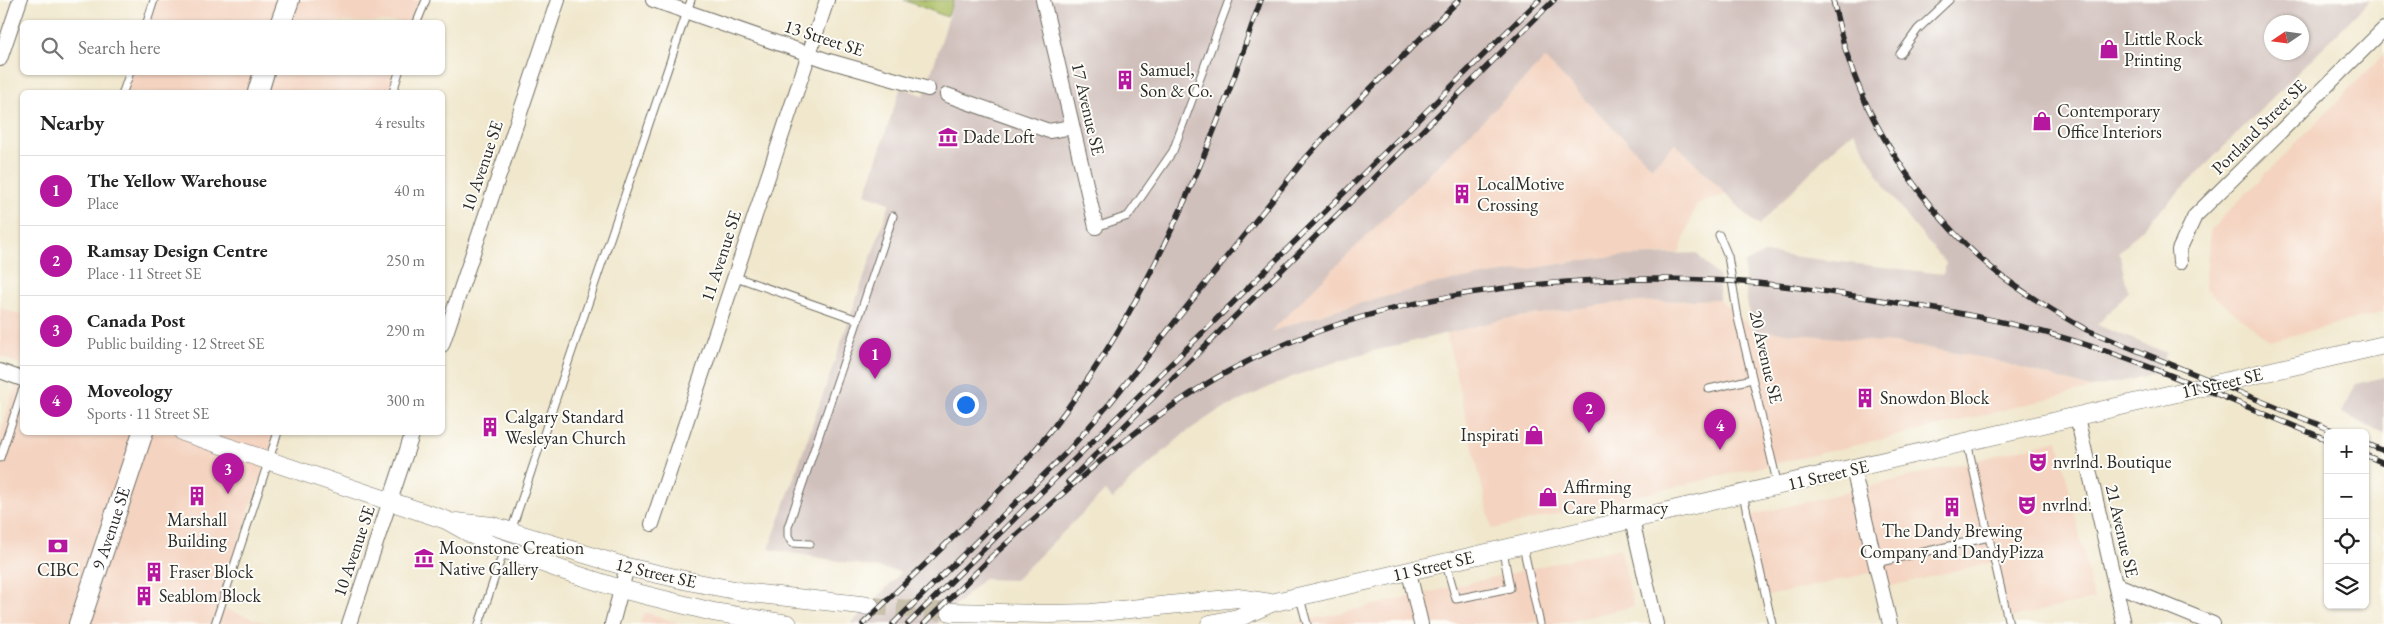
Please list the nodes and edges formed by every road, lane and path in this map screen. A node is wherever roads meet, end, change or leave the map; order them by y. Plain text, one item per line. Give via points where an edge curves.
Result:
1 (20, 0) edge
2 (154, 0) edge
3 (289, 0) edge
4 (426, 0) edge
5 (558, 0) edge
6 (653, 0) edge
7 (827, 0) edge
8 (1043, 0) edge
9 (1229, 0) edge
10 (1949, 0) edge
11 (690, 6) edge
12 (148, 20) edge
13 (282, 20) edge
14 (418, 20) edge
15 (2384, 29) edge
16 (808, 54) junction
17 (1900, 54) dead end
18 (0, 59) edge
19 (129, 75) edge
20 (263, 75) edge
21 (398, 75) edge
22 (928, 89) dead end
23 (124, 90) edge
24 (259, 90) edge
25 (393, 90) edge
26 (947, 96) dead end
27 (1072, 127) junction
28 (893, 216) dead end
29 (1096, 227) joint
30 (1719, 235) dead end
31 (2180, 262) dead end
32 (733, 276) junction
33 (858, 320) junction
34 (445, 336) edge
35 (2384, 345) edge
36 (0, 371) edge
37 (20, 377) edge
38 (1752, 378) junction
39 (1709, 389) dead end
40 (20, 397) edge
41 (2076, 417) junction
42 (142, 435) edge
43 (191, 435) edge
44 (277, 435) edge
45 (412, 435) edge
46 (1967, 442) junction
47 (0, 458) edge
48 (268, 461) junction
49 (1853, 469) junction
50 (1778, 486) junction
51 (1742, 494) junction
52 (390, 501) junction
53 (446, 520) junction
54 (1632, 520) junction
55 (652, 524) dead end
56 (511, 532) junction
57 (1989, 537) junction
58 (810, 544) dead end
59 (1522, 546) junction
60 (505, 550) junction
61 (1503, 550) junction
62 (1446, 563) junction
63 (1876, 563) junction
64 (627, 567) junction
65 (1409, 572) junction
66 (2115, 584) junction
67 (620, 589) junction
68 (1300, 597) junction
69 (1271, 603) junction
70 (870, 606) tunnel mouth
71 (950, 612) tunnel mouth
72 (79, 624) edge
73 (215, 624) edge
74 (349, 624) edge
75 (479, 624) edge
76 (612, 624) edge
77 (788, 624) edge
78 (1210, 624) edge
79 (1307, 624) edge
80 (1421, 624) edge
81 (1540, 624) edge
82 (1656, 624) edge
83 (1772, 624) edge
84 (1890, 624) edge
85 (2009, 624) edge
86 (2124, 624) edge
87 (2212, 624) edge

1 - 18 street
2 - 12 lane
3 - 13 main road
4 - 14 lane
5 - 34 street, 10 Avenue SE
6 - 11 street, 13 Street SE
7 - 16 street, 11 Avenue SE
8 - 27 street, 17 Avenue SE
9 - 29 lane via 1174,151 1128,216
10 - 17 lane via 1918,29
11 - 16 street, 13 Street SE
11 - 56 lane
15 - 31 street, Portland Street SE via 2195,216 2179,250
16 - 22 street, 13 Street SE
16 - 32 street, 11 Avenue SE
19 - 23 lane
20 - 24 main road
21 - 25 lane
26 - 27 street via 1049,132
27 - 29 street, 17 Avenue SE
28 - 33 lane
30 - 38 lane, 20 Avenue SE via 1728,256
32 - 33 lane
32 - 55 street, 11 Avenue SE
33 - 58 lane via 788,526 792,543
35 - 41 street, 11 Street SE
36 - 37 street
38 - 39 lane
38 - 50 lane, 20 Avenue SE
40 - 47 lane
41 - 46 street, 11 Street SE
41 - 66 street, 21 Avenue SE
42 - 72 main road, 9 Avenue SE
43 - 48 street, 12 Street SE
44 - 48 lane
45 - 52 street, 10 Avenue SE
46 - 49 street, 11 Street SE
46 - 57 lane
48 - 52 street, 12 Street SE
48 - 73 lane
49 - 50 street, 11 Street SE
49 - 63 street
50 - 51 street, 11 Street SE
51 - 54 street, 11 Street SE
51 - 83 lane
52 - 53 street, 12 Street SE
52 - 74 street, 10 Avenue SE
53 - 56 street, 12 Street SE via 493,526
53 - 60 street, 12 Street SE
54 - 59 street, 11 Street SE
54 - 82 street
56 - 64 street, 12 Street SE
57 - 63 lane
57 - 85 lane
59 - 61 street, 11 Street SE
59 - 81 lane
60 - 67 street, 12 Street SE
60 - 75 lane
61 - 62 street, 11 Street SE
61 - 62 lane via 1510,588 1456,599
62 - 65 street, 11 Street SE
63 - 84 street
64 - 67 street
64 - 70 street, 12 Street SE via 750,593
65 - 68 street, 11 Street SE
65 - 80 street
66 - 86 street, 21 Avenue SE
66 - 87 street
67 - 76 street
67 - 77 street, 12 Street SE via 713,612
68 - 69 street, 11 Street SE
68 - 79 lane
69 - 71 street, 11 Street SE via 1238,598 1091,613
69 - 78 street, 11 Street SE via 1238,618

